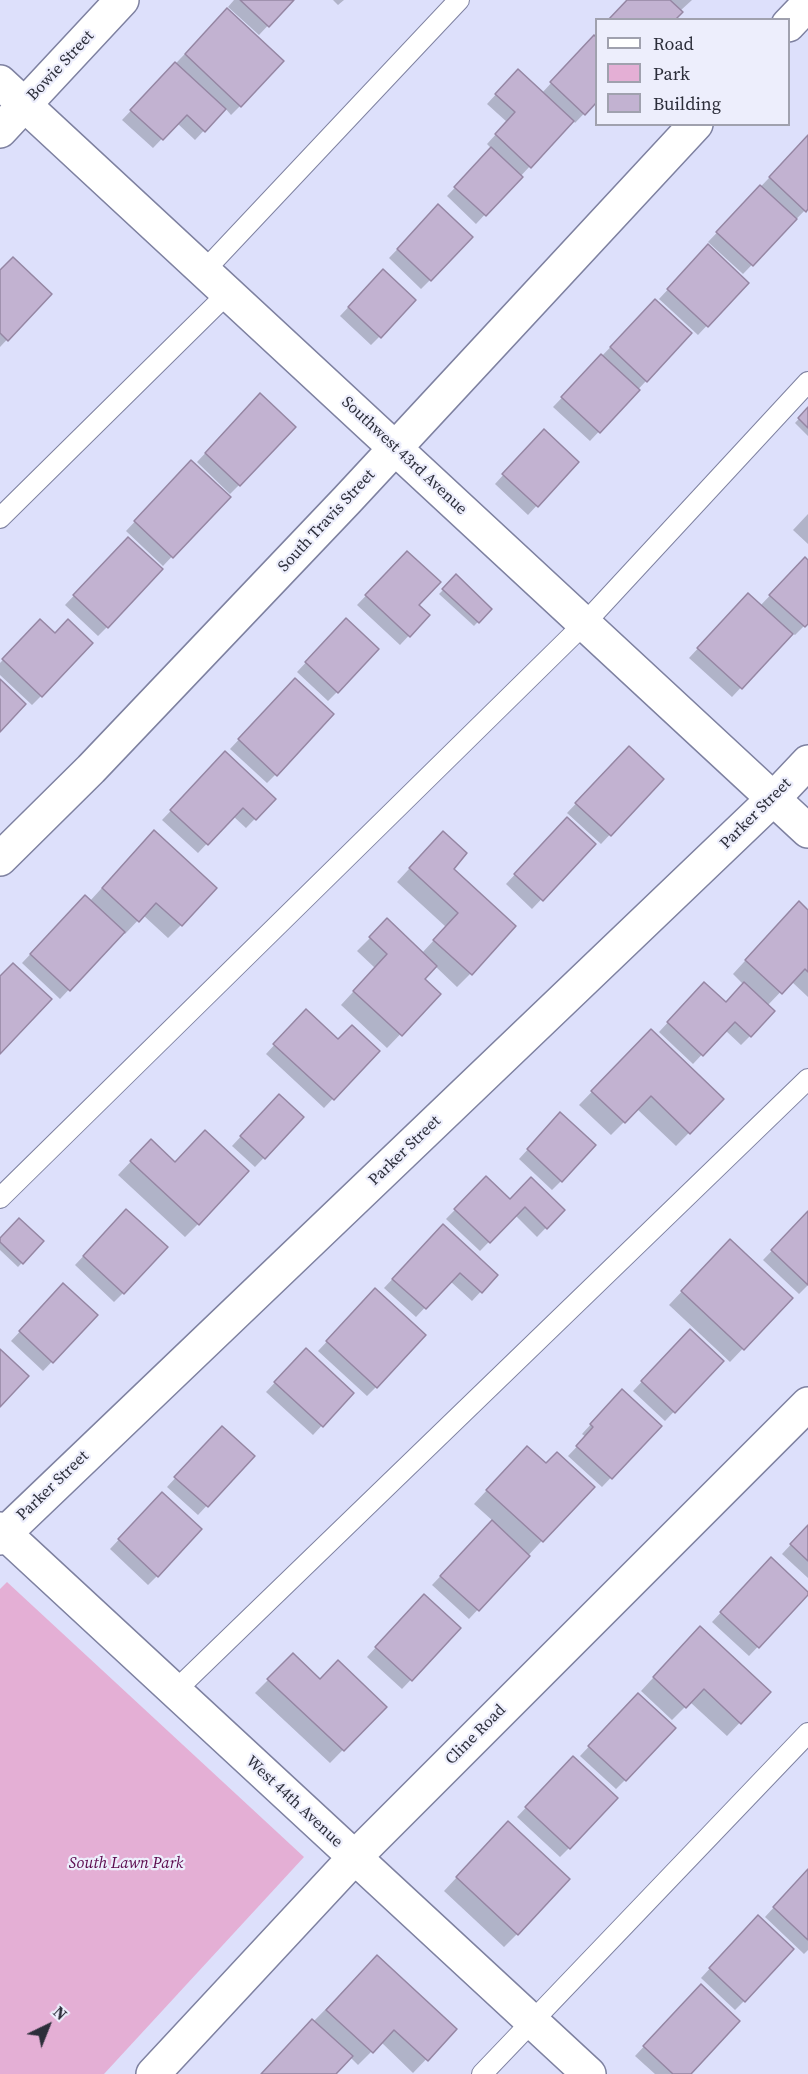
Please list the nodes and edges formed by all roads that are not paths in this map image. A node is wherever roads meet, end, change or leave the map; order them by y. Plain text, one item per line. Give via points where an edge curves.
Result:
1 (122, 0) edge
2 (459, 0) edge
3 (808, 4) edge
4 (790, 24) edge
5 (0, 82) edge
6 (25, 105) junction
7 (694, 126) edge
8 (0, 131) edge
9 (204, 271) junction
10 (228, 293) junction
11 (808, 382) edge
12 (396, 448) junction
13 (0, 518) edge
14 (585, 623) junction
15 (808, 762) edge
16 (774, 798) junction
17 (808, 831) edge
18 (0, 860) edge
19 (808, 1079) edge
20 (0, 1198) edge
21 (808, 1404) edge
22 (1, 1534) edge
23 (175, 1691) junction
24 (808, 1733) edge
25 (354, 1858) junction
26 (531, 2021) junction
27 (153, 2074) edge
28 (482, 2074) edge
29 (589, 2074) edge

1 - 6 street, Bowie Street
2 - 9 lane
3 - 4 street
5 - 6 street, Southwest 43rd Avenue
6 - 8 street, Bowie Street
6 - 9 street, Southwest 43rd Avenue
7 - 12 street, South Travis Street
9 - 10 street, Southwest 43rd Avenue
10 - 12 street, Southwest 43rd Avenue
10 - 13 lane
11 - 14 lane
12 - 14 street, Southwest 43rd Avenue
12 - 18 street, South Travis Street
14 - 16 street, Southwest 43rd Avenue
14 - 20 lane
15 - 16 street, Parker Street
16 - 17 street, Southwest 43rd Avenue
16 - 22 street, Parker Street
19 - 23 lane
21 - 25 street, Cline Road
22 - 23 street, West 44th Avenue
23 - 25 street, West 44th Avenue
24 - 26 lane
25 - 26 street, West 44th Avenue
25 - 27 street, Cline Road
26 - 28 lane
26 - 29 street, West 44th Avenue

